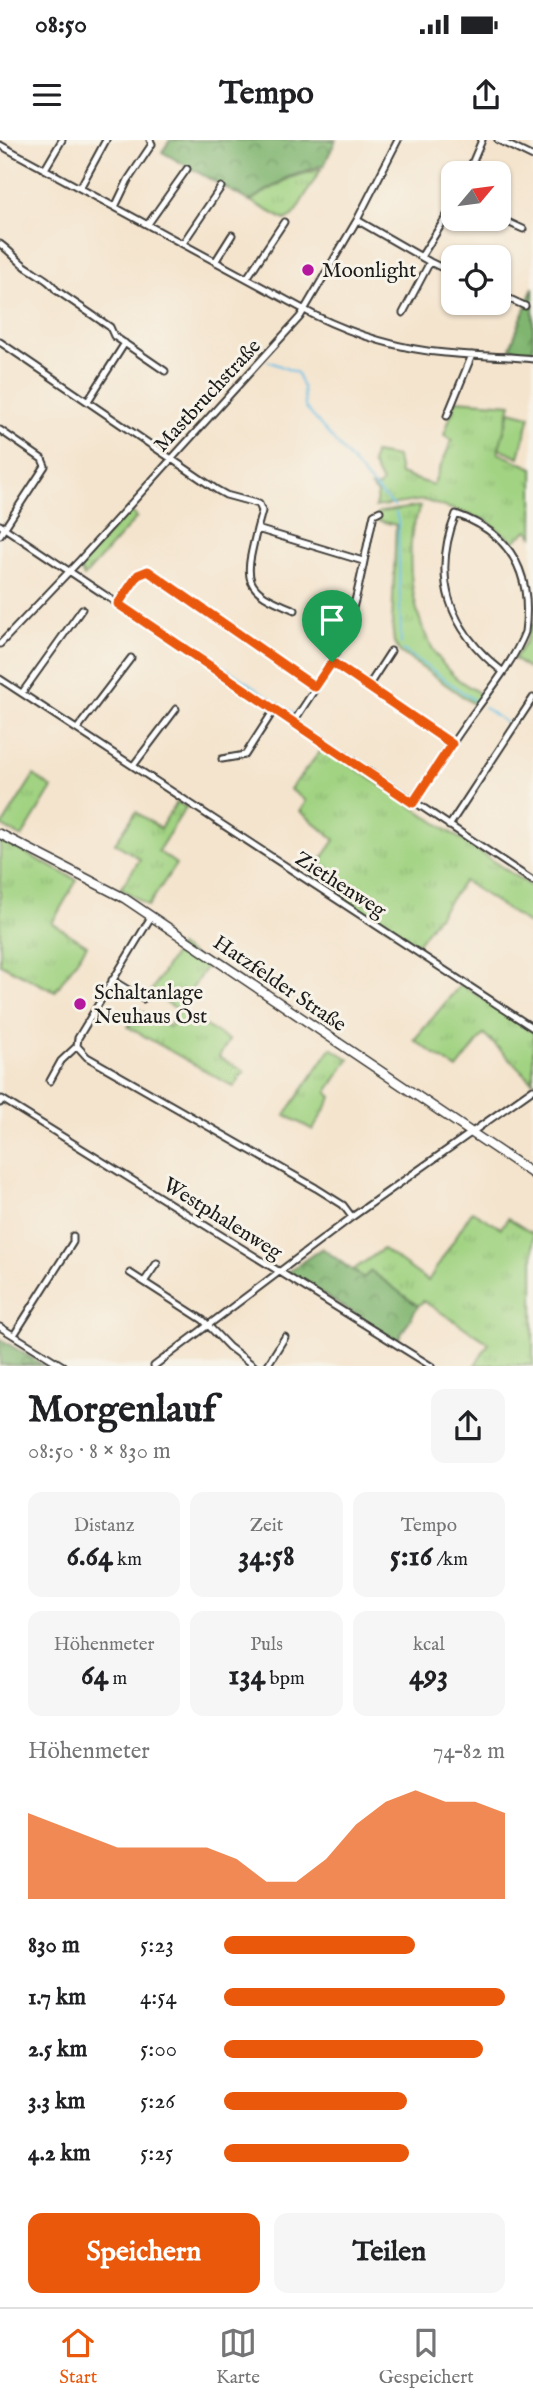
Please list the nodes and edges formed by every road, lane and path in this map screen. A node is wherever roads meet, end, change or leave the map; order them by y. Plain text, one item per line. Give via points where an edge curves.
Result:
1 (62, 140) edge
2 (106, 140) edge
3 (398, 140) edge
4 (482, 140) edge
5 (498, 140) edge
6 (151, 142) edge
7 (0, 145) edge
8 (533, 156) edge
9 (473, 161) edge
10 (45, 169) junction
11 (187, 169) dead end
12 (221, 187) dead end
13 (80, 188) junction
14 (115, 207) junction
15 (357, 219) junction
16 (284, 222) dead end
17 (148, 224) junction
18 (511, 224) edge
19 (441, 225) edge
20 (523, 229) dead end
21 (232, 235) dead end
22 (183, 243) junction
23 (0, 244) edge
24 (421, 257) junction
25 (215, 262) junction
26 (430, 262) junction
27 (441, 267) edge
28 (247, 278) junction
29 (511, 300) edge
30 (525, 306) dead end
31 (305, 310) junction
32 (403, 313) dead end
33 (0, 342) edge
34 (125, 343) junction
35 (472, 355) junction
36 (533, 359) edge
37 (165, 371) dead end
38 (88, 401) junction
39 (447, 416) dead end
40 (0, 430) edge
41 (170, 458) junction
42 (380, 511) dead end
43 (2, 527) edge
44 (257, 529) junction
45 (0, 535) edge
46 (363, 561) junction
47 (68, 572) junction
48 (118, 604) junction
49 (82, 609) dead end
50 (295, 610) dead end
51 (0, 644) edge
52 (391, 651) dead end
53 (131, 658) dead end
54 (332, 662) junction
55 (502, 671) junction
56 (0, 679) edge
57 (369, 685) junction
58 (315, 687) junction
59 (22, 694) junction
60 (533, 698) edge
61 (176, 709) dead end
62 (274, 710) junction
63 (293, 723) junction
64 (77, 729) junction
65 (452, 744) junction
66 (222, 759) dead end
67 (133, 766) junction
68 (413, 803) junction
69 (449, 826) junction
70 (0, 834) edge
71 (533, 881) edge
72 (151, 917) junction
73 (112, 980) junction
74 (142, 999) dead end
75 (533, 1028) edge
76 (77, 1046) junction
77 (50, 1081) dead end
78 (533, 1089) edge
79 (0, 1103) edge
80 (472, 1132) junction
81 (533, 1174) edge
82 (352, 1217) junction
83 (73, 1236) dead end
84 (157, 1263) dead end
85 (280, 1272) junction
86 (130, 1273) dead end
87 (144, 1282) junction
88 (208, 1325) junction
89 (0, 1327) edge
90 (14, 1335) junction
91 (285, 1337) dead end
92 (63, 1366) edge
93 (154, 1366) edge
94 (254, 1366) edge
95 (267, 1366) edge
96 (431, 1366) edge

1 - 10 street
2 - 13 street
3 - 15 street, Mastbruchstraße
4 - 9 street
5 - 8 street
6 - 14 street
7 - 10 street
10 - 13 street
11 - 17 street
12 - 22 street
13 - 14 street
14 - 17 street
15 - 24 street
15 - 31 street, Mastbruchstraße
16 - 28 street
17 - 22 street
18 - 20 street
19 - 24 street
21 - 25 street
22 - 25 street
23 - 34 street
24 - 26 street
25 - 28 street
26 - 27 street
26 - 32 street
28 - 31 street
29 - 30 street
31 - 35 street via 374,339
31 - 41 street, Mastbruchstraße
33 - 38 street
34 - 37 street
34 - 38 street
35 - 36 street
35 - 39 street
38 - 41 street
40 - 43 street via 42,459 45,466
41 - 44 street via 226,495 259,504 262,511
41 - 47 street, Mastbruchstraße
42 - 46 street via 374,514
43 - 45 street
43 - 47 street
44 - 46 street
44 - 50 street via 249,579 268,599
46 - 54 street via 347,626
47 - 48 street
47 - 51 street, Mastbruchstraße
48 - 58 street via 138,575 148,571
48 - 62 street
49 - 59 street
52 - 57 street
53 - 64 street
54 - 57 street
54 - 58 street
55 - 55 street via 521,642 531,612 527,577 505,540 488,527 456,514 447,538 444,568 450,602 480,654
55 - 65 street
56 - 59 street, Ziethenweg
57 - 65 street
58 - 63 street
59 - 64 street, Ziethenweg
60 - 69 street
61 - 67 street
62 - 63 street
62 - 66 street via 245,755
63 - 68 street
64 - 67 street, Ziethenweg
65 - 68 street
67 - 75 street, Ziethenweg
68 - 69 street
69 - 71 street
70 - 72 street, Hatzfelder Straße via 124,898
72 - 73 street
72 - 80 street, Hatzfelder Straße
73 - 74 street
73 - 76 street
76 - 77 street via 61,1061
76 - 82 street via 87,1057 316,1188
78 - 80 street
79 - 85 street, Westphalenweg via 2,1100
80 - 81 street, Hatzfelder Straße
80 - 82 street
82 - 85 street
83 - 90 street
84 - 87 street
85 - 88 street
85 - 96 street, Westphalenweg
86 - 87 street
87 - 88 street
88 - 93 street
88 - 94 street
89 - 90 street
90 - 92 street
91 - 95 street

